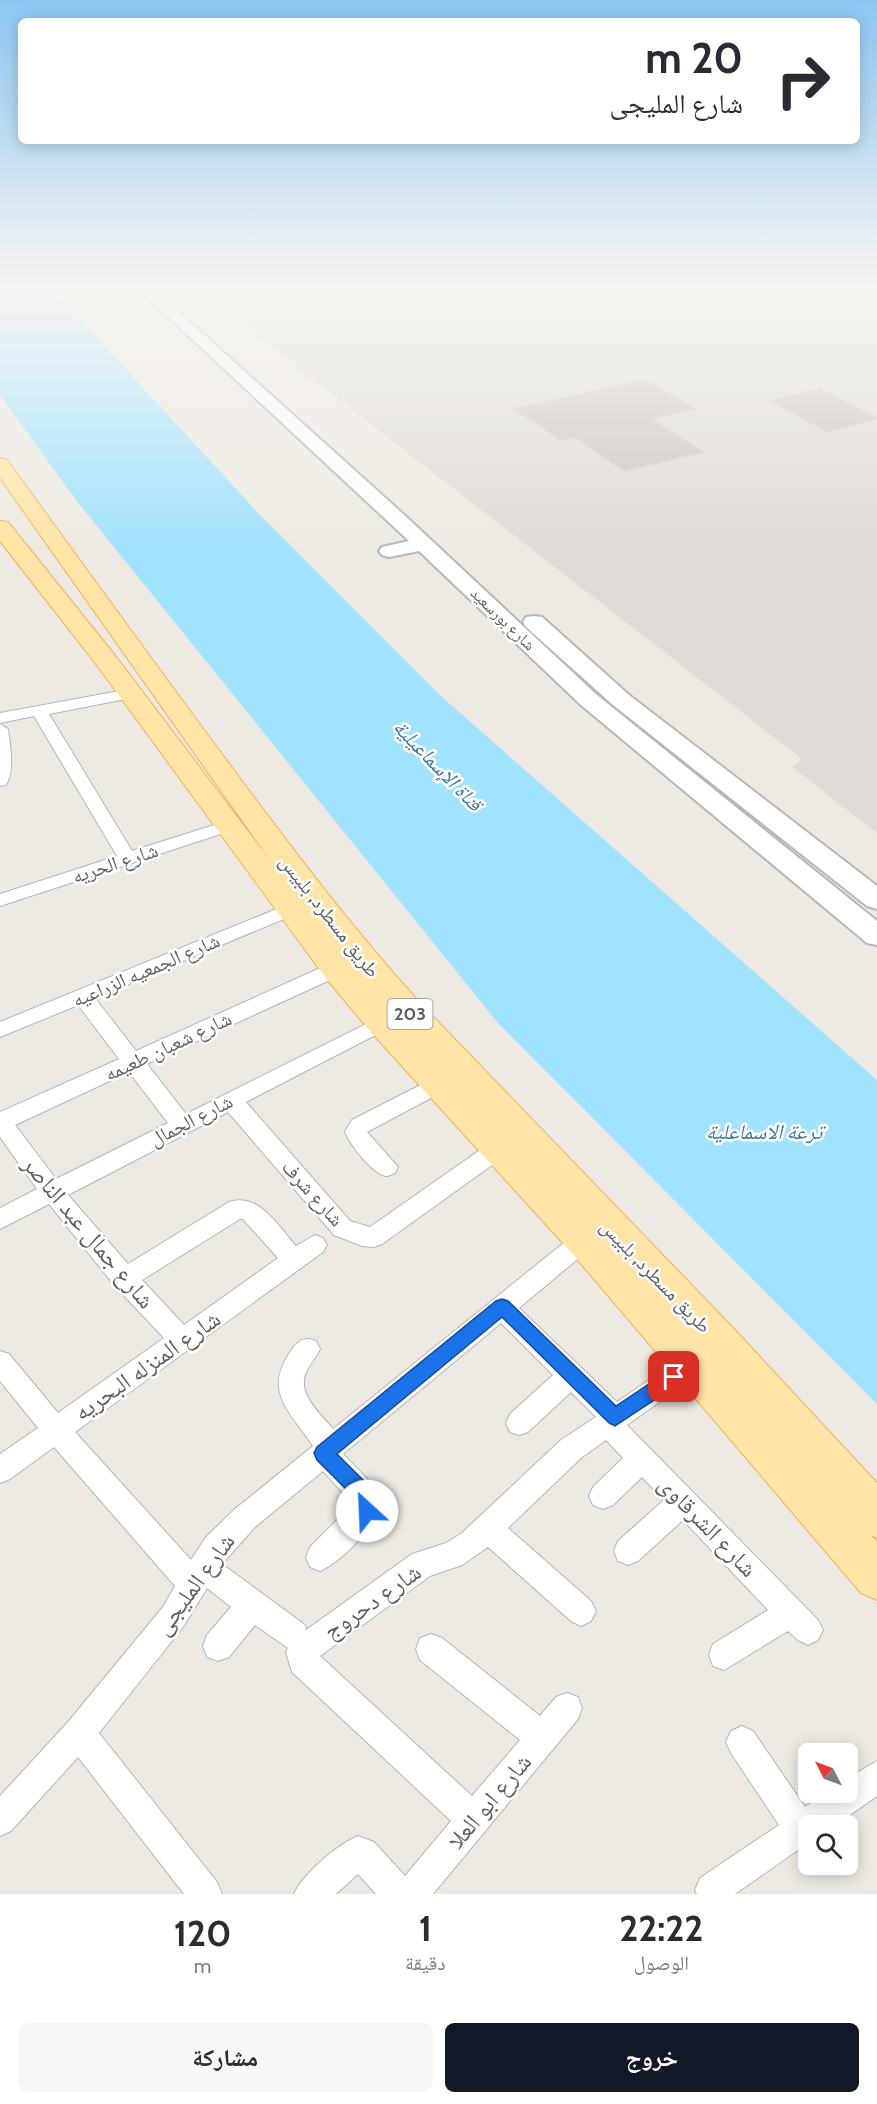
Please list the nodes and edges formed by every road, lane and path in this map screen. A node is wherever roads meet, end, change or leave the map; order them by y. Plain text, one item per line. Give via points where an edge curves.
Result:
1 (238, 374) edge
2 (262, 374) edge
3 (0, 464) edge
4 (0, 527) edge
5 (423, 544) junction
6 (389, 551) dead end
7 (130, 694) junction
8 (39, 711) junction
9 (0, 718) edge
10 (0, 729) edge
11 (0, 781) edge
12 (230, 825) junction
13 (128, 859) junction
14 (0, 900) edge
15 (877, 900) edge
16 (291, 909) junction
17 (877, 936) edge
18 (336, 969) junction
19 (82, 996) junction
20 (382, 1023) junction
21 (0, 1030) edge
22 (134, 1062) junction
23 (438, 1084) junction
24 (231, 1100) junction
25 (0, 1121) edge
26 (182, 1125) junction
27 (498, 1149) junction
28 (387, 1167) dead end
29 (51, 1191) junction
30 (0, 1218) edge
31 (584, 1240) junction
32 (124, 1279) junction
33 (502, 1307) junction
34 (182, 1340) junction
35 (307, 1349) dead end
36 (0, 1362) edge
37 (693, 1364) junction
38 (572, 1375) junction
39 (611, 1420) junction
40 (519, 1423) dead end
41 (56, 1430) junction
42 (327, 1450) junction
43 (642, 1458) junction
44 (0, 1470) edge
45 (603, 1496) dead end
46 (683, 1501) junction
47 (877, 1516) edge
48 (489, 1529) junction
49 (628, 1551) dead end
50 (320, 1557) dead end
51 (197, 1575) junction
52 (877, 1577) edge
53 (252, 1605) junction
54 (581, 1611) dead end
55 (294, 1636) dead end
56 (218, 1646) dead end
57 (431, 1649) dead end
58 (724, 1655) dead end
59 (567, 1708) dead end
60 (79, 1733) junction
61 (542, 1738) junction
62 (742, 1742) dead end
63 (877, 1777) edge
64 (821, 1815) edge
65 (0, 1820) edge
66 (474, 1820) junction
67 (798, 1825) edge
68 (798, 1831) edge
69 (712, 1890) dead end
70 (197, 1891) edge
71 (311, 1894) edge
72 (399, 1894) edge
73 (411, 1894) edge

1 - 5 main road, شارع بورسعيد
2 - 15 main road, شارع بورسعيد via 596,679
3 - 47 main road, طريق مسطرد, بلبيس / 203 via 165,695 363,960
4 - 7 main road, طريق مسطرد, بلبيس / 203
5 - 6 main road
5 - 17 main road, شارع بورسعيد via 589,700
7 - 8 street
7 - 12 main road, طريق مسطرد, بلبيس / 203
8 - 9 street
8 - 13 street
10 - 11 street
12 - 13 street, شارع الحريه
12 - 16 main road, طريق مسطرد, بلبيس / 203
13 - 14 street, شارع الحريه
16 - 18 main road, طريق مسطرد, بلبيس / 203
16 - 19 street, شارع الجمعيه الزراعيه
18 - 20 main road, طريق مسطرد, بلبيس / 203
18 - 22 street, شارع شعبان طعيمه
19 - 21 street, شارع الجمعيه الزراعيه
19 - 22 street
20 - 23 main road, طريق مسطرد, بلبيس / 203
20 - 24 street, شارع الجمال
22 - 25 street, شارع شعبان طعيمه
22 - 26 street
23 - 27 main road, طريق مسطرد, بلبيس / 203
23 - 28 street via 356,1131 358,1139
24 - 26 street, شارع الجمال
24 - 27 street, شارع شرف via 342,1228 362,1236 374,1237
25 - 29 street, شارع جمال عبد الناصر
26 - 29 street, شارع الجمال
27 - 31 main road, طريق مسطرد, بلبيس / 203
29 - 30 street, شارع الجمال
29 - 32 street, شارع جمال عبد الناصر
31 - 33 street, شارع المليجى
31 - 37 main road, طريق مسطرد, بلبيس / 203
32 - 34 street, شارع جمال عبد الناصر
32 - 34 street, شارع المنزله البحريه via 237,1209 250,1211 305,1253
33 - 38 street, شارع الشرقاوى
33 - 42 street, شارع المليجى
34 - 41 street, شارع المنزله البحريه
35 - 42 street via 292,1370 290,1394
36 - 41 street
37 - 39 street, شارع دحروج
37 - 52 main road, طريق مسطرد, بلبيس / 203
38 - 39 street, شارع الشرقاوى
38 - 40 street
39 - 43 street, شارع الشرقاوى
39 - 48 street, شارع دحروج via 550,1467
41 - 44 street, شارع المنزله البحريه
41 - 51 street
42 - 50 street via 368,1502 367,1511
42 - 51 street, شارع المليجى via 245,1518 216,1547
43 - 45 street
43 - 46 street, شارع الشرقاوى
46 - 49 street
46 - 58 street, شارع الشرقاوى via 799,1621
48 - 54 street
48 - 66 street, شارع دحروج via 452,1555 416,1569 301,1652 303,1661
51 - 53 street
51 - 60 street, شارع المليجى via 173,1617
53 - 55 street
53 - 56 street
57 - 61 street
59 - 61 street, شارع ابو العلا
60 - 65 street, شارع المليجى
60 - 70 street
61 - 66 street, شارع ابو العلا
62 - 67 street
63 - 64 street
66 - 73 street, شارع ابو العلا
68 - 69 street
71 - 72 street via 358,1852

